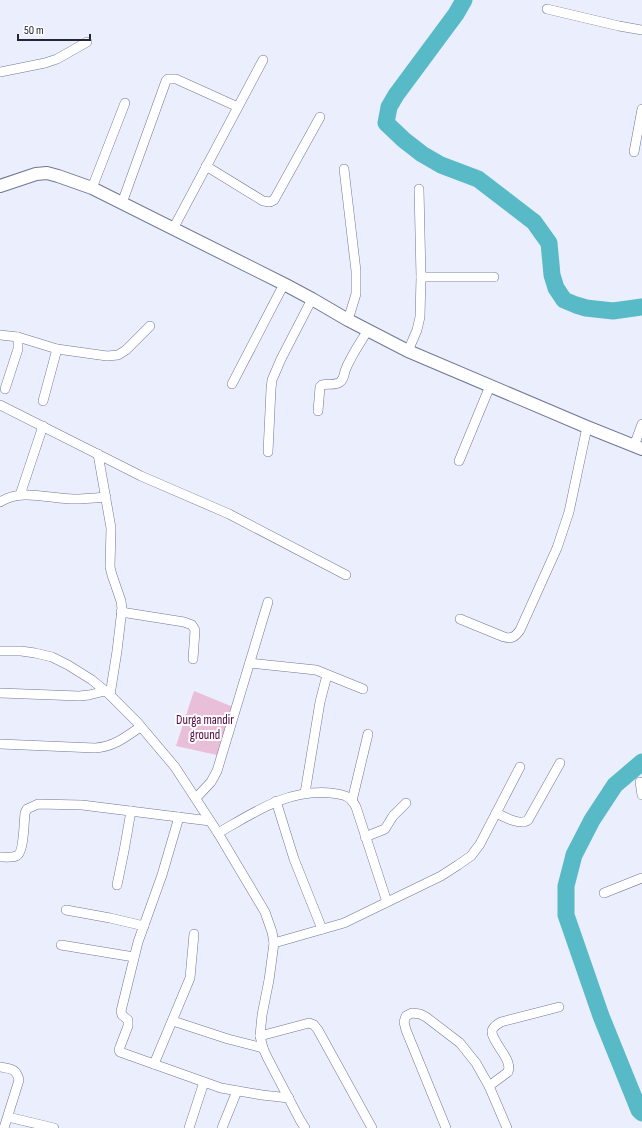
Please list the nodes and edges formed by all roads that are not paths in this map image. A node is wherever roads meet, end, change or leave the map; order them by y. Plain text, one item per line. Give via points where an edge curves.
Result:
1 (547, 9) dead end
2 (642, 30) edge
3 (86, 42) dead end
4 (263, 60) dead end
5 (0, 72) edge
6 (125, 103) dead end
7 (238, 107) junction
8 (642, 109) edge
9 (320, 117) dead end
10 (634, 152) dead end
11 (206, 166) junction
12 (344, 169) dead end
13 (0, 186) edge
14 (92, 188) junction
15 (419, 190) dead end
16 (122, 203) junction
17 (173, 229) junction
18 (421, 277) junction
19 (494, 277) dead end
20 (284, 284) junction
21 (312, 299) junction
22 (348, 320) junction
23 (150, 326) dead end
24 (368, 330) junction
25 (0, 335) edge
26 (18, 337) junction
27 (57, 349) junction
28 (408, 351) junction
29 (232, 384) dead end
30 (490, 386) junction
31 (5, 389) dead end
32 (43, 401) dead end
33 (0, 405) edge
34 (318, 411) dead end
35 (642, 424) edge
36 (43, 426) junction
37 (588, 427) junction
38 (638, 447) edge
39 (268, 452) dead end
40 (98, 454) junction
41 (459, 461) dead end
42 (20, 495) junction
43 (106, 497) junction
44 (0, 502) edge
45 (346, 575) dead end
46 (268, 602) dead end
47 (121, 612) junction
48 (460, 619) dead end
49 (0, 651) edge
50 (193, 659) dead end
51 (250, 663) junction
52 (327, 675) junction
53 (364, 689) dead end
54 (0, 693) edge
55 (108, 693) junction
56 (140, 727) junction
57 (368, 734) dead end
58 (0, 744) edge
59 (560, 763) dead end
60 (520, 767) dead end
61 (640, 782) dead end
62 (305, 794) junction
63 (642, 796) edge
64 (196, 798) junction
65 (276, 801) junction
66 (352, 801) junction
67 (406, 803) dead end
68 (131, 812) junction
69 (496, 814) junction
70 (179, 817) junction
71 (210, 821) junction
72 (218, 833) junction
73 (365, 837) junction
74 (0, 857) edge
75 (642, 878) edge
76 (117, 885) dead end
77 (604, 893) dead end
78 (387, 902) junction
79 (66, 910) dead end
80 (144, 926) junction
81 (322, 929) junction
82 (194, 934) dead end
83 (274, 943) junction
84 (61, 945) dead end
85 (134, 957) junction
86 (559, 1007) dead end
87 (173, 1021) junction
88 (260, 1036) junction
89 (263, 1048) junction
90 (154, 1064) junction
91 (0, 1067) edge
92 (204, 1082) junction
93 (489, 1086) junction
94 (237, 1091) junction
95 (289, 1098) junction
96 (8, 1117) junction
97 (4, 1128) edge
98 (54, 1128) edge
99 (189, 1128) edge
100 (222, 1128) edge
101 (305, 1128) edge
102 (372, 1128) edge
103 (444, 1128) edge
104 (507, 1128) edge

1 - 2 street
3 - 5 street via 46,63
4 - 7 street
6 - 14 street
7 - 11 street
7 - 16 street via 176,79 168,79
8 - 10 street
9 - 11 street via 274,200 270,202 263,201
11 - 17 street
12 - 22 street via 356,271 356,294
13 - 14 street via 36,174 46,174
14 - 16 street
15 - 18 street
16 - 17 street
17 - 20 street
18 - 19 street
18 - 28 street via 419,323
20 - 21 street
20 - 29 street
21 - 22 street
21 - 39 street via 272,380
22 - 24 street
23 - 27 street via 126,350 118,354 107,356
24 - 28 street
24 - 34 street via 348,364 341,382 320,387
25 - 26 street
26 - 27 street
26 - 31 street via 18,350
27 - 32 street
28 - 30 street
30 - 37 street
30 - 41 street
33 - 36 street
35 - 38 street
36 - 40 street
36 - 42 street
37 - 38 street
37 - 48 street via 569,512 557,548 520,630 516,636 504,637
40 - 43 street
40 - 45 street via 141,476 229,514
42 - 43 street via 75,499
42 - 44 street
43 - 47 street via 111,528 110,567 121,601
46 - 51 street
47 - 50 street via 192,625 195,630
47 - 55 street via 117,651
49 - 55 street via 21,651 52,657 92,680
51 - 52 street via 316,670
51 - 64 street via 217,771 211,782
52 - 53 street
52 - 62 street
54 - 55 street via 79,696
55 - 56 street
56 - 58 street via 120,741 104,747
56 - 64 street via 175,767
57 - 66 street
59 - 69 street via 525,823
60 - 69 street
61 - 63 street
62 - 65 street
62 - 66 street via 341,794
64 - 71 street
65 - 72 street
65 - 81 street via 294,859
66 - 73 street
67 - 73 street via 385,829
68 - 70 street
68 - 74 street via 82,805 32,806 25,812 20,854
68 - 76 street
69 - 78 street via 471,856 441,876
70 - 71 street
70 - 80 street
71 - 72 street
72 - 83 street via 264,912
73 - 78 street
75 - 77 street
78 - 81 street via 344,923
79 - 80 street
80 - 85 street
81 - 83 street
82 - 87 street via 190,978
83 - 88 street
84 - 85 street
85 - 90 street via 121,1011 122,1016 128,1020 128,1026 119,1050
86 - 93 street via 495,1026 492,1030 493,1036 509,1067 508,1072
87 - 89 street
87 - 90 street
88 - 89 street
88 - 102 street via 309,1023 314,1025
89 - 95 street
90 - 92 street
91 - 96 street via 18,1073 19,1080
92 - 94 street
92 - 99 street
93 - 103 street via 476,1063 460,1043 420,1014 412,1013 406,1016 406,1030
93 - 104 street
94 - 95 street
94 - 100 street
95 - 101 street
96 - 97 street
96 - 98 street

